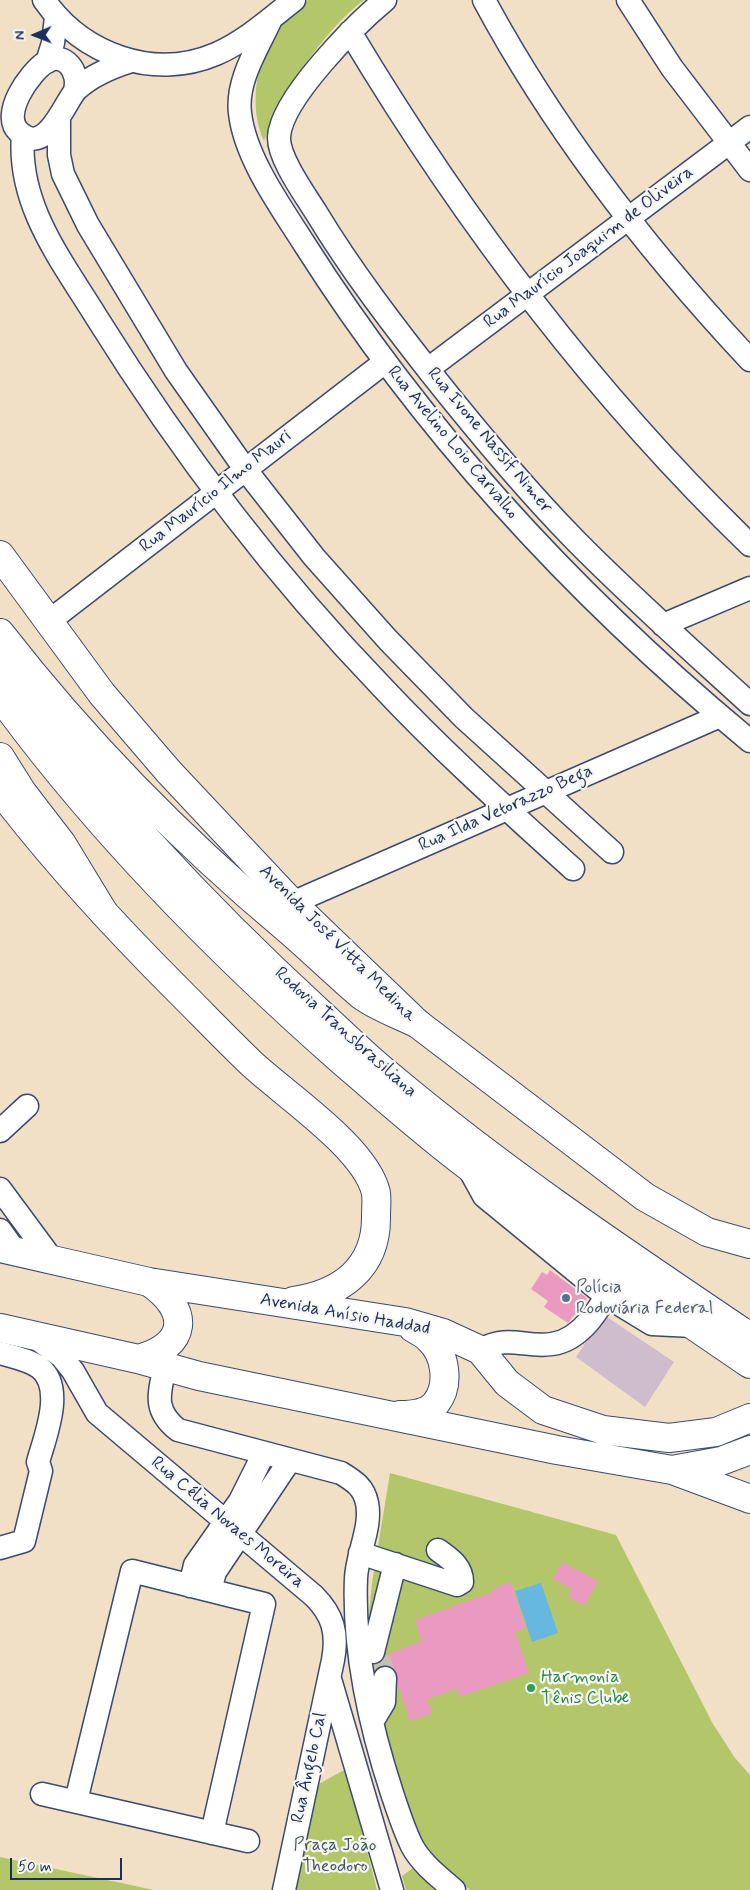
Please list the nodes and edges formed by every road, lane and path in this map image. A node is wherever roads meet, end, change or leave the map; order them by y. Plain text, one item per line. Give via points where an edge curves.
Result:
1 (294, 0) edge
2 (385, 0) edge
3 (484, 0) edge
4 (628, 0) edge
5 (50, 8) edge
6 (271, 19) junction
7 (350, 32) junction
8 (217, 54) junction
9 (130, 61) junction
10 (47, 62) junction
11 (28, 81) junction
12 (240, 87) junction
13 (75, 90) junction
14 (0, 99) edge
15 (59, 121) junction
16 (750, 127) edge
17 (12, 128) edge
18 (730, 142) junction
19 (750, 170) edge
20 (628, 219) junction
21 (527, 295) junction
22 (750, 360) edge
23 (385, 362) junction
24 (428, 369) junction
25 (245, 469) junction
26 (216, 492) junction
27 (750, 545) edge
28 (0, 554) edge
29 (750, 588) edge
30 (48, 622) junction
31 (663, 625) junction
32 (0, 634) edge
33 (0, 663) edge
34 (0, 696) edge
35 (750, 704) edge
36 (720, 716) junction
37 (750, 741) edge
38 (0, 758) edge
39 (0, 790) edge
40 (546, 792) junction
41 (506, 808) junction
42 (612, 852) dead end
43 (573, 868) dead end
44 (292, 903) junction
45 (104, 913) junction
46 (418, 1024) junction
47 (27, 1106) dead end
48 (0, 1130) edge
49 (1, 1190) edge
50 (5, 1243) edge
51 (750, 1244) edge
52 (51, 1258) junction
53 (615, 1274) junction
54 (149, 1282) junction
55 (274, 1303) junction
56 (405, 1322) junction
57 (0, 1328) edge
58 (35, 1337) junction
59 (750, 1337) edge
60 (174, 1340) junction
61 (480, 1350) junction
62 (0, 1353) edge
63 (138, 1359) junction
64 (750, 1364) edge
65 (164, 1367) junction
66 (199, 1376) junction
67 (58, 1402) junction
68 (97, 1413) junction
69 (391, 1416) junction
70 (750, 1418) edge
71 (166, 1421) junction
72 (750, 1450) edge
73 (264, 1453) junction
74 (290, 1460) junction
75 (672, 1470) junction
76 (750, 1499) edge
77 (233, 1528) junction
78 (0, 1548) edge
79 (438, 1550) dead end
80 (360, 1553) junction
81 (395, 1564) junction
82 (200, 1588) junction
83 (357, 1608) junction
84 (329, 1615) junction
85 (336, 1646) junction
86 (374, 1658) junction
87 (329, 1676) junction
88 (372, 1722) junction
89 (42, 1794) dead end
90 (76, 1801) junction
91 (212, 1832) junction
92 (248, 1841) dead end
93 (419, 1856) junction
94 (389, 1881) edge
95 (284, 1890) edge
96 (454, 1890) edge

1 - 6 street
2 - 7 street
3 - 20 street via 555,117
4 - 18 street via 672,68
5 - 9 street via 76,34 98,48
5 - 10 street via 52,43
6 - 8 street
6 - 12 street, Rua Avelino Loio Carvalho
7 - 21 street via 417,141
7 - 24 street, Rua Ivone Nassif Nimer via 313,74 282,122 281,152 326,229 376,302
8 - 9 street via 183,63
8 - 12 street, Rua Avelino Loio Carvalho via 234,72
9 - 13 street via 100,73
10 - 11 street
10 - 13 street via 60,60 71,65 77,77
11 - 14 street
11 - 17 street via 13,107
12 - 23 street, Rua Avelino Loio Carvalho via 242,124 250,152 320,267
13 - 15 street
15 - 17 street via 36,137
15 - 25 street via 63,174 88,225 160,346
16 - 18 street, Rua Maurício Joaquim de Oliveira
17 - 26 street via 37,218 113,343
18 - 19 street
18 - 20 street, Rua Maurício Joaquim de Oliveira
20 - 21 street, Rua Maurício Joaquim de Oliveira
20 - 22 street
21 - 24 street, Rua Maurício Joaquim de Oliveira
21 - 27 street via 625,414
23 - 25 street, Rua Maurício Ilmo Mauri
23 - 36 street, Rua Avelino Loio Carvalho via 470,468 562,570 660,664
24 - 31 street, Rua Ivone Nassif Nimer via 536,499
25 - 26 street, Rua Maurício Ilmo Mauri
25 - 40 street via 314,557 388,640 464,718
26 - 30 street, Rua Maurício Ilmo Mauri
26 - 41 street via 343,646 422,729
28 - 30 main road, Avenida José Vitta Medina
29 - 31 street
30 - 44 main road, Avenida José Vitta Medina via 102,694 169,772
31 - 35 street, Rua Ivone Nassif Nimer
32 - 46 main road via 84,736 238,888 363,996
33 - 53 main road, Rodovia Transbrasiliana via 117,806 228,925 390,1077 502,1165
34 - 53 main road, Rodovia Transbrasiliana via 67,781 136,860 199,928 290,1016 415,1125
36 - 37 street, Rua Avelino Loio Carvalho
36 - 40 street, Rua Ilda Vetorazzo Bega
38 - 45 main road via 62,844
39 - 45 main road
40 - 41 street, Rua Ilda Vetorazzo Bega
40 - 42 street
41 - 43 street
41 - 44 street, Rua Ilda Vetorazzo Bega
44 - 46 main road, Avenida José Vitta Medina
45 - 55 main road via 252,1064 351,1151 376,1193 376,1229 370,1251 360,1268 340,1286 315,1298
46 - 51 main road, Avenida José Vitta Medina via 645,1197 707,1232
47 - 48 street
49 - 52 street
50 - 52 main road, Avenida Anísio Haddad
52 - 54 main road, Avenida Anísio Haddad
53 - 59 main road, Rodovia Transbrasiliana
53 - 61 street via 576,1335 552,1344 494,1342
53 - 64 main road, Rodovia Transbrasiliana
54 - 55 main road, Avenida Anísio Haddad
54 - 60 main road via 168,1296 176,1309 178,1328
55 - 56 main road, Avenida Anísio Haddad
56 - 61 main road, Avenida Anísio Haddad via 443,1333
56 - 69 main road via 430,1339 440,1353 445,1372 443,1390 436,1404 419,1414
57 - 58 main road
58 - 63 main road
58 - 68 street, Rua Célia Novaes Moreira via 61,1356
60 - 63 main road via 164,1349
60 - 65 main road
61 - 70 main road, Avenida Anísio Haddad via 507,1383 543,1410 603,1430 669,1438 716,1432
62 - 67 street via 40,1368
63 - 65 main road
65 - 66 main road
65 - 71 street via 159,1399
66 - 69 main road
66 - 71 street via 176,1388 170,1396
67 - 68 street, Rua Célia Novaes Moreira via 74,1395
67 - 78 street via 50,1435 48,1465 41,1471 24,1541
68 - 77 street, Rua Célia Novaes Moreira
69 - 75 main road
71 - 73 street via 178,1430
72 - 75 main road via 721,1461
73 - 74 street
73 - 77 street via 240,1501
74 - 77 street
74 - 80 street via 341,1473 357,1482 368,1505
75 - 76 main road
77 - 82 street via 195,1565
77 - 84 street, Rua Célia Novaes Moreira via 314,1596
79 - 81 street via 456,1563 462,1574 462,1582 457,1586
80 - 81 street
80 - 83 street via 356,1577
81 - 86 street
82 - 90 street via 132,1571
82 - 91 street via 264,1604
83 - 84 street via 342,1620
83 - 86 street
84 - 85 street, Rua Célia Novaes Moreira
85 - 86 street via 346,1640
85 - 87 street, Rua Ângelo Cal
86 - 88 street via 363,1680
86 - 88 street via 384,1702
87 - 94 street
87 - 95 street, Rua Ângelo Cal
88 - 93 street via 396,1803
89 - 90 street
90 - 91 street
91 - 92 street
93 - 94 street
93 - 96 street

